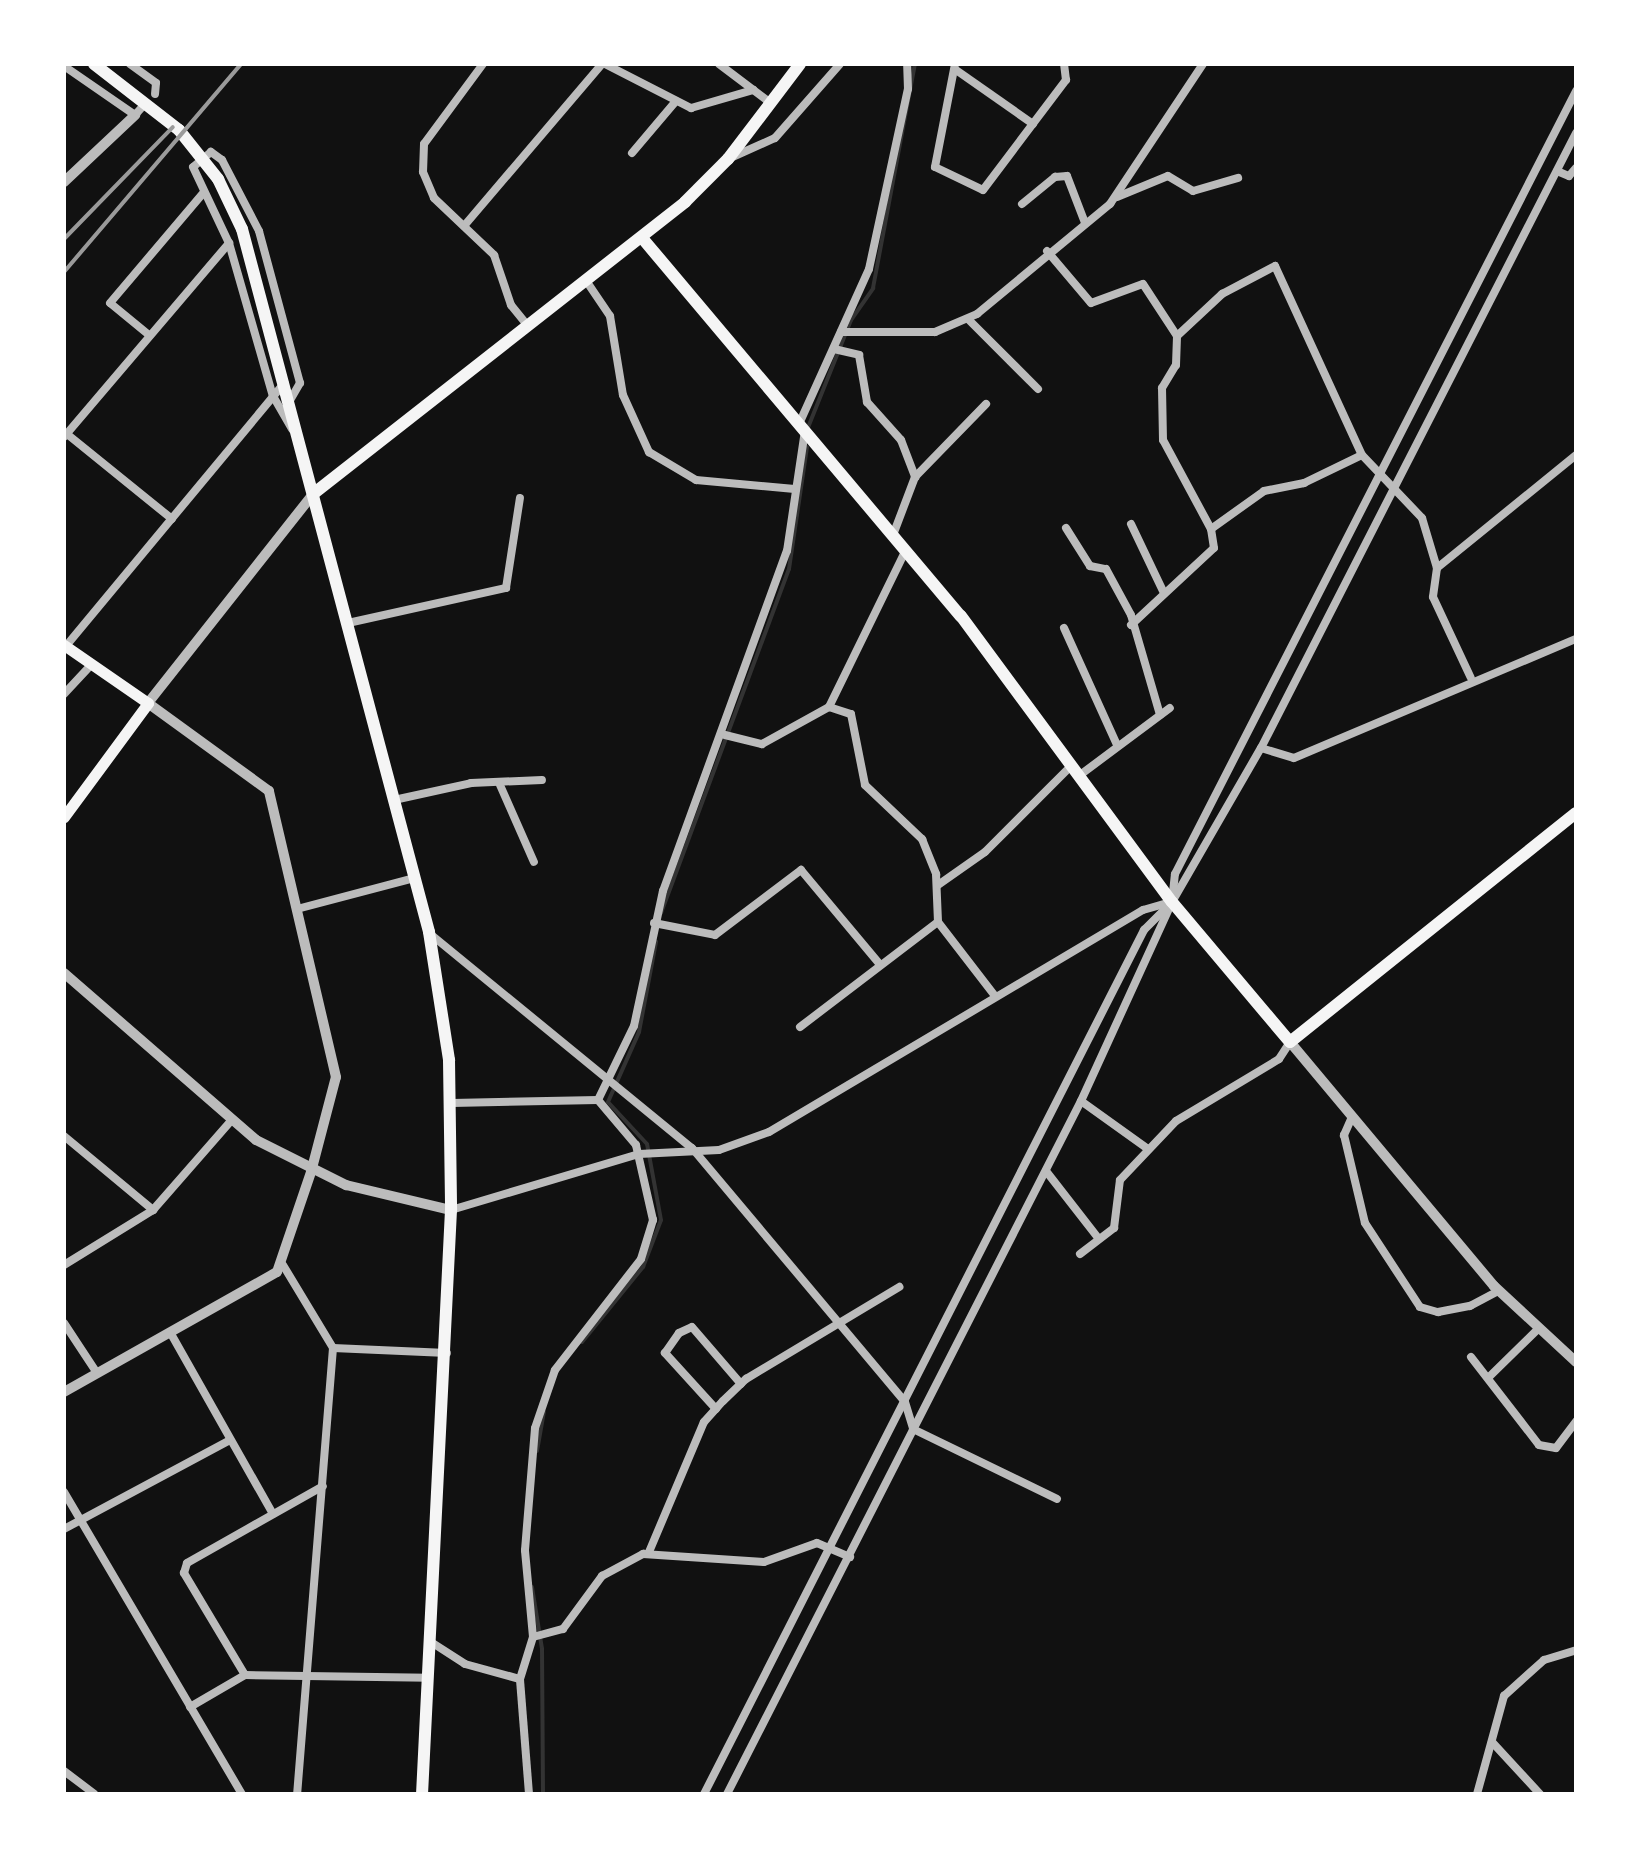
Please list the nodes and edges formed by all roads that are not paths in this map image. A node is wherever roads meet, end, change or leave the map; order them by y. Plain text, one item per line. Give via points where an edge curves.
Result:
1 (94, 64) edge
2 (130, 64) edge
3 (483, 64) edge
4 (604, 64) edge
5 (719, 64) edge
6 (800, 64) edge
7 (840, 64) edge
8 (907, 64) edge
9 (1064, 64) edge
10 (64, 66) edge
11 (1200, 66) edge
12 (956, 67) edge
13 (753, 90) junction
14 (1576, 91) edge
15 (155, 94) dead end
16 (676, 101) junction
17 (772, 104) junction
18 (139, 110) joint
19 (1033, 124) junction
20 (1576, 133) edge
21 (632, 153) dead end
22 (728, 159) junction
23 (1576, 168) edge
24 (68, 171) edge
25 (1557, 171) junction
26 (1238, 178) dead end
27 (64, 182) edge
28 (204, 192) junction
29 (1117, 197) junction
30 (1022, 204) dead end
31 (1085, 223) junction
32 (464, 226) junction
33 (643, 239) junction
34 (229, 243) junction
35 (1047, 251) junction
36 (587, 282) junction
37 (968, 319) junction
38 (528, 326) junction
39 (841, 332) junction
40 (149, 335) junction
41 (1177, 336) junction
42 (834, 349) junction
43 (1435, 367) junction
44 (1451, 375) junction
45 (284, 383) junction
46 (1038, 389) dead end
47 (273, 396) junction
48 (288, 402) junction
49 (986, 404) dead end
50 (802, 427) junction
51 (65, 435) edge
52 (298, 439) junction
53 (1362, 455) junction
54 (1576, 455) edge
55 (1379, 474) junction
56 (915, 477) junction
57 (1393, 488) junction
58 (795, 489) junction
59 (313, 494) junction
60 (520, 498) dead end
61 (172, 519) junction
62 (1131, 524) dead end
63 (1066, 528) dead end
64 (1211, 529) junction
65 (893, 535) junction
66 (906, 550) junction
67 (1437, 568) junction
68 (1163, 591) junction
69 (348, 623) junction
70 (1131, 625) junction
71 (1064, 628) dead end
72 (1576, 639) edge
73 (65, 646) edge
74 (92, 664) junction
75 (1471, 678) junction
76 (64, 694) edge
77 (148, 703) junction
78 (829, 707) junction
79 (1170, 708) dead end
80 (1160, 715) junction
81 (725, 735) junction
82 (1117, 745) junction
83 (1261, 748) junction
84 (1076, 770) junction
85 (542, 780) dead end
86 (500, 785) junction
87 (394, 800) junction
88 (1576, 813) edge
89 (64, 817) edge
90 (534, 862) dead end
91 (414, 878) junction
92 (938, 885) junction
93 (1172, 902) junction
94 (297, 909) junction
95 (938, 922) junction
96 (654, 923) junction
97 (429, 932) junction
98 (878, 962) junction
99 (64, 973) edge
100 (995, 996) junction
101 (800, 1027) dead end
102 (1290, 1042) junction
103 (609, 1082) junction
104 (598, 1100) junction
105 (1081, 1101) junction
106 (452, 1103) junction
107 (1352, 1117) junction
108 (231, 1121) junction
109 (64, 1136) edge
110 (692, 1148) junction
111 (1148, 1149) junction
112 (639, 1154) junction
113 (1046, 1171) junction
114 (311, 1172) junction
115 (153, 1210) junction
116 (451, 1210) junction
117 (1099, 1239) junction
118 (1080, 1254) dead end
119 (64, 1265) edge
120 (283, 1265) junction
121 (899, 1287) dead end
122 (1498, 1291) junction
123 (64, 1323) edge
124 (839, 1324) junction
125 (1537, 1330) junction
126 (170, 1332) junction
127 (333, 1348) junction
128 (447, 1353) junction
129 (1471, 1357) dead end
130 (1576, 1362) edge
131 (97, 1373) junction
132 (1489, 1377) junction
133 (741, 1384) junction
134 (64, 1392) edge
135 (905, 1402) junction
136 (716, 1409) junction
137 (1576, 1421) edge
138 (913, 1429) junction
139 (230, 1440) junction
140 (323, 1486) junction
141 (64, 1492) edge
142 (1057, 1499) dead end
143 (273, 1514) junction
144 (80, 1523) junction
145 (64, 1529) edge
146 (830, 1548) junction
147 (649, 1552) junction
148 (850, 1557) junction
149 (533, 1637) junction
150 (431, 1642) junction
151 (1576, 1650) edge
152 (308, 1670) junction
153 (245, 1675) junction
154 (428, 1678) junction
155 (520, 1679) junction
156 (190, 1707) junction
157 (1492, 1742) junction
158 (64, 1771) edge
159 (94, 1794) edge
160 (242, 1794) edge
161 (297, 1794) edge
162 (422, 1794) edge
163 (529, 1794) edge
164 (704, 1794) edge
165 (727, 1794) edge
166 (1477, 1794) edge
167 (1540, 1794) edge

1 - 45 main road via 156,107 213,171 245,239
2 - 15 street via 156,83
3 - 32 street via 424,144 427,189
4 - 16 street
4 - 32 street
5 - 13 street
6 - 17 main road
7 - 22 street via 775,138
8 - 39 street via 908,89 869,269
9 - 19 street via 1066,80
10 - 18 street
11 - 29 street
12 - 19 street
12 - 19 street via 935,167 983,190
13 - 16 street via 699,108
13 - 17 street
14 - 43 street
16 - 21 street
17 - 22 main road
18 - 24 street
20 - 25 street
22 - 33 main road
23 - 25 street via 1569,176
24 - 27 street
25 - 44 street
26 - 29 street via 1193,191 1168,176
28 - 34 street
28 - 40 street via 110,303
28 - 48 street via 193,167 211,152 246,200 275,284 300,383
29 - 31 street
30 - 31 street via 1055,177 1067,176
31 - 35 street
32 - 38 street via 494,255 511,305
33 - 36 main road
33 - 50 main road
34 - 40 street
34 - 47 street
35 - 37 street
35 - 41 street via 1091,303 1143,284
36 - 38 main road
36 - 58 street via 610,316 623,395 649,452 696,480
37 - 39 street via 935,332
37 - 46 street
38 - 59 main road
39 - 42 street
40 - 51 street
41 - 53 street via 1222,294 1275,266
41 - 64 street via 1176,365 1162,388 1163,440
42 - 50 street
42 - 56 street via 859,355 867,402 901,440
43 - 44 street
43 - 55 street
44 - 57 street
45 - 47 street
45 - 48 main road
47 - 52 street
47 - 61 street
48 - 52 main road
49 - 56 street
50 - 58 street
50 - 65 main road
51 - 61 street
52 - 59 main road
53 - 55 street
53 - 64 street via 1304,483 1264,491
54 - 67 street
55 - 57 street
55 - 93 street via 1175,874
56 - 65 street
57 - 67 street via 1422,518
57 - 83 street
58 - 81 street via 787,551
59 - 69 main road
59 - 77 street
60 - 69 street via 506,588
61 - 73 street
62 - 68 street
63 - 70 street via 1090,566 1106,569
64 - 68 street via 1206,559
65 - 66 main road
66 - 78 street
66 - 84 main road
67 - 75 street via 1433,597
68 - 70 street
69 - 87 main road
70 - 80 street
71 - 82 street
72 - 75 street
73 - 74 main road
74 - 76 street
74 - 77 main road
75 - 83 street via 1294,758
77 - 89 main road
77 - 94 street via 269,791
78 - 81 street via 762,744
78 - 92 street via 851,714 865,785 922,839
79 - 80 street
80 - 82 street
81 - 96 street
82 - 84 street
83 - 93 street
84 - 92 street via 985,852
84 - 93 main road
85 - 86 street
86 - 87 street via 471,783
86 - 90 street
87 - 91 main road
88 - 102 main road
91 - 94 street
91 - 97 main road
92 - 95 street
93 - 100 street via 1143,910
93 - 102 main road
93 - 105 street
93 - 135 street via 1144,930
94 - 114 street via 336,1077
95 - 98 street
95 - 100 street
96 - 98 street via 715,935 801,870
96 - 103 street via 634,1026
97 - 103 street
97 - 106 main road
98 - 101 street
99 - 108 street
100 - 110 street via 769,1132 719,1150
102 - 107 street
102 - 111 street via 1279,1059 1197,1104
103 - 104 street
103 - 110 street
104 - 106 street
104 - 112 street
105 - 111 street
105 - 113 street
106 - 116 main road
107 - 122 street
107 - 122 street via 1344,1135 1365,1223 1420,1307 1470,1306
108 - 114 street
108 - 115 street
109 - 115 street
110 - 112 street
110 - 124 street
111 - 117 street via 1120,1180 1121,1217
112 - 116 street
112 - 149 street via 651,1238 555,1370 535,1428 525,1550
113 - 117 street
113 - 138 street
114 - 116 street
114 - 120 street
115 - 119 street
116 - 128 main road
117 - 118 street
120 - 126 street
120 - 127 street
121 - 124 street
122 - 125 street
123 - 131 street
124 - 133 street
124 - 135 street
125 - 130 street
125 - 132 street
126 - 131 street
126 - 139 street
127 - 128 street
127 - 140 street
128 - 150 main road
129 - 132 street
131 - 134 street
132 - 137 street via 1549,1451
133 - 136 street
133 - 136 street via 692,1327 679,1333 665,1353
135 - 138 street
135 - 146 street
136 - 147 street
138 - 142 street
138 - 148 street
139 - 143 street
139 - 144 street
140 - 143 street
140 - 152 street
141 - 144 street
143 - 153 street via 187,1563 184,1573
144 - 145 street
144 - 156 street
146 - 147 street via 817,1543 764,1562
146 - 148 street
146 - 164 street
147 - 149 street via 602,1576 563,1629
148 - 165 street
149 - 155 street
150 - 154 main road
150 - 155 street via 465,1664
151 - 157 street via 1526,1672 1495,1712
152 - 153 street
152 - 154 street
152 - 161 street
153 - 156 street
154 - 162 main road
155 - 163 street
156 - 160 street
157 - 166 street
157 - 167 street
158 - 159 street

